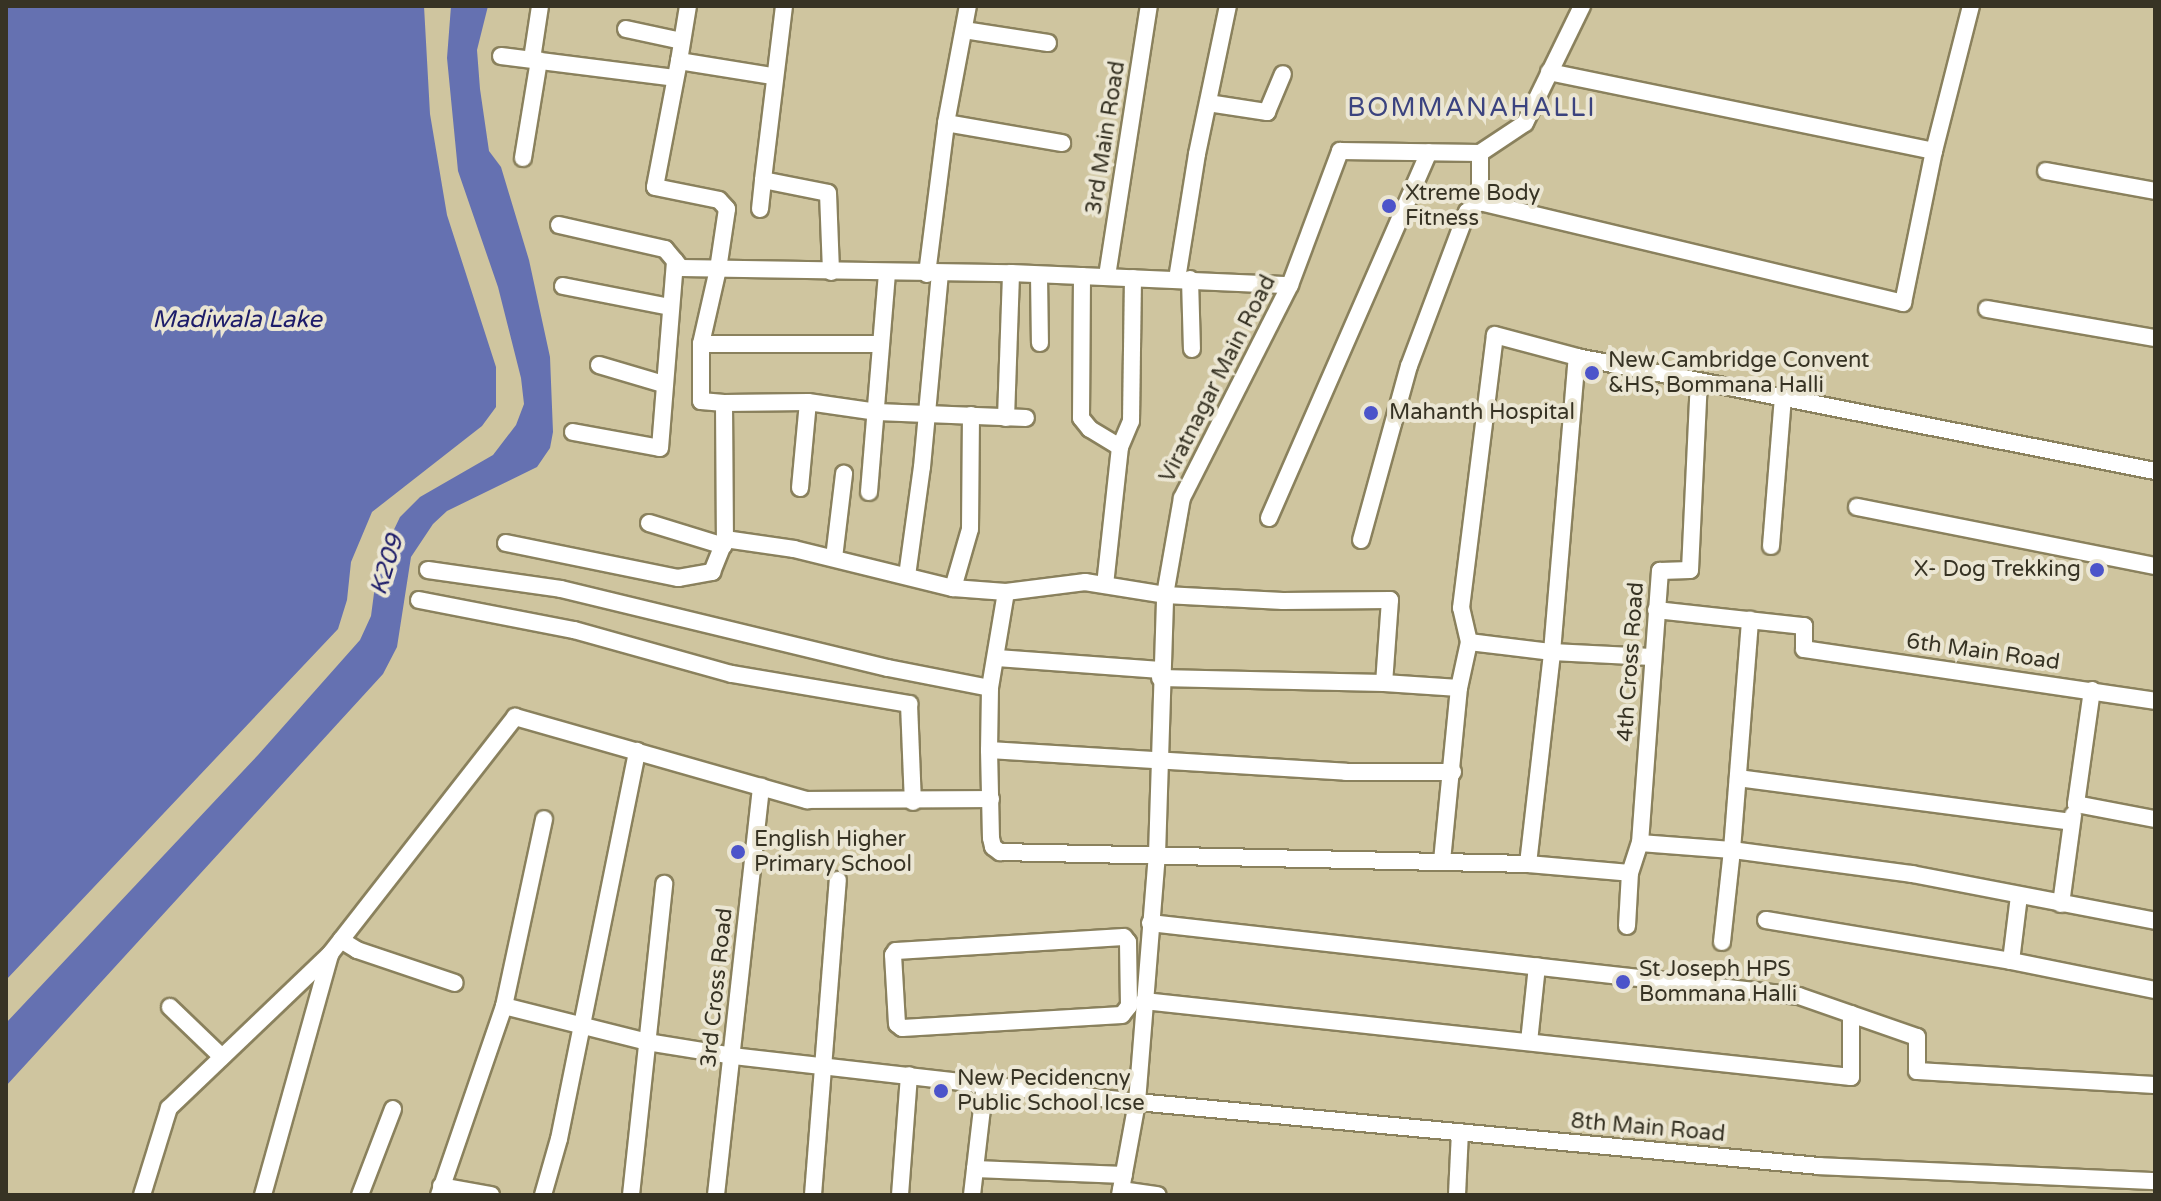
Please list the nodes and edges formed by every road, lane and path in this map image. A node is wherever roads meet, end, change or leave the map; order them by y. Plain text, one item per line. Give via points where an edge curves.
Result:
1 (540, 6) edge
2 (688, 6) edge
3 (784, 6) edge
4 (968, 6) edge
5 (1149, 6) edge
6 (1228, 6) edge
7 (1582, 6) edge
8 (1971, 6) edge
9 (626, 29) dead end
10 (964, 30) junction
11 (682, 41) junction
12 (1048, 43) dead end
13 (501, 56) dead end
14 (536, 60) junction
15 (679, 61) junction
16 (1549, 72) junction
17 (1283, 74) dead end
18 (773, 76) junction
19 (675, 78) junction
20 (1208, 103) junction
21 (946, 123) junction
22 (1062, 143) dead end
23 (1934, 151) junction
24 (1429, 152) junction
25 (1480, 153) junction
26 (523, 158) dead end
27 (2046, 171) dead end
28 (763, 180) junction
29 (2155, 191) edge
30 (1480, 202) junction
31 (760, 209) dead end
32 (559, 225) dead end
33 (675, 261) junction
34 (718, 269) junction
35 (831, 272) junction
36 (887, 273) junction
37 (1011, 273) junction
38 (934, 274) junction
39 (1039, 275) junction
40 (1082, 276) junction
41 (1107, 276) junction
42 (1133, 278) junction
43 (1184, 279) junction
44 (1290, 285) junction
45 (563, 286) dead end
46 (670, 307) junction
47 (1987, 309) dead end
48 (2155, 338) edge
49 (1040, 343) dead end
50 (701, 344) junction
51 (881, 344) junction
52 (1192, 349) dead end
53 (1577, 357) junction
54 (599, 365) dead end
55 (1699, 381) junction
56 (663, 384) junction
57 (1783, 397) junction
58 (808, 402) junction
59 (724, 403) junction
60 (877, 412) junction
61 (928, 413) junction
62 (971, 415) junction
63 (1006, 418) junction
64 (1026, 418) dead end
65 (573, 432) dead end
66 (1120, 447) junction
67 (2155, 471) edge
68 (844, 474) dead end
69 (800, 488) dead end
70 (869, 492) dead end
71 (1857, 507) dead end
72 (1269, 518) dead end
73 (649, 523) dead end
74 (1361, 540) dead end
75 (506, 543) dead end
76 (724, 543) junction
77 (1771, 546) dead end
78 (834, 558) junction
79 (2155, 566) edge
80 (428, 570) dead end
81 (907, 576) junction
82 (1105, 585) junction
83 (953, 588) junction
84 (1006, 592) junction
85 (1165, 595) junction
86 (419, 600) dead end
87 (1656, 610) junction
88 (1750, 620) junction
89 (1469, 642) junction
90 (1552, 652) junction
91 (1652, 657) junction
92 (997, 658) junction
93 (1160, 674) junction
94 (1384, 683) junction
95 (990, 688) junction
96 (1459, 688) junction
97 (2092, 690) junction
98 (2155, 701) edge
99 (989, 750) junction
100 (637, 751) junction
101 (1160, 762) junction
102 (1453, 772) junction
103 (1738, 778) junction
104 (761, 786) junction
105 (991, 799) junction
106 (913, 802) junction
107 (2076, 804) junction
108 (544, 819) dead end
109 (2155, 819) edge
110 (2071, 822) junction
111 (1640, 843) junction
112 (1732, 850) junction
113 (1157, 855) junction
114 (1442, 861) junction
115 (1528, 864) junction
116 (1630, 873) junction
117 (838, 880) dead end
118 (664, 884) dead end
119 (2019, 896) junction
120 (2061, 904) junction
121 (1766, 920) dead end
122 (2155, 921) edge
123 (1150, 923) junction
124 (1627, 926) dead end
125 (341, 940) junction
126 (1722, 942) dead end
127 (330, 954) junction
128 (2011, 961) junction
129 (1537, 966) junction
130 (1138, 979) junction
131 (455, 983) dead end
132 (2155, 990) edge
133 (1144, 1001) junction
134 (504, 1006) junction
135 (170, 1007) dead end
136 (1851, 1014) junction
137 (580, 1026) junction
138 (647, 1042) junction
139 (1529, 1042) junction
140 (733, 1056) junction
141 (222, 1057) junction
142 (823, 1064) junction
143 (909, 1075) junction
144 (985, 1083) junction
145 (2155, 1085) edge
146 (1137, 1102) junction
147 (393, 1109) dead end
148 (1460, 1132) junction
149 (975, 1169) junction
150 (2155, 1181) edge
151 (1122, 1186) edge
152 (440, 1190) edge
153 (142, 1195) edge
154 (263, 1195) edge
155 (360, 1195) edge
156 (491, 1195) edge
157 (543, 1195) edge
158 (631, 1195) edge
159 (716, 1195) edge
160 (813, 1195) edge
161 (900, 1195) edge
162 (972, 1195) edge
163 (1158, 1195) edge
164 (1457, 1195) edge

1 - 14 street
2 - 11 street
3 - 18 street
4 - 10 street
5 - 41 street, 3rd Main Road
6 - 20 street
7 - 16 street
8 - 23 street
9 - 11 street
10 - 12 street
10 - 21 street
11 - 15 street
13 - 14 street
14 - 19 street
14 - 26 street
15 - 18 street
15 - 19 street
16 - 23 street
16 - 25 street via 1525,123
17 - 20 street via 1267,112
18 - 28 street
19 - 34 street via 655,187 719,200 727,209
20 - 43 street
21 - 22 street
21 - 38 street
23 - 30 street via 1903,303
24 - 25 street, Viratnagar Main Road
24 - 44 street, Viratnagar Main Road via 1340,151
24 - 72 street
25 - 30 street
27 - 29 street
28 - 31 street
28 - 35 street via 828,193
30 - 74 street via 1467,212 1409,366
32 - 33 street via 665,249
33 - 34 street via 681,268
33 - 46 street
34 - 35 street
34 - 50 street
35 - 36 street
36 - 38 street
36 - 51 street
37 - 38 street
37 - 39 street
37 - 63 street
38 - 61 street
39 - 40 street
39 - 49 street
40 - 41 street
40 - 66 street via 1081,418
41 - 42 street
42 - 43 street
42 - 66 street via 1131,421
43 - 44 street
43 - 52 street
44 - 85 street, Viratnagar Main Road via 1182,498
45 - 46 street
46 - 56 street
47 - 48 street
50 - 51 street
50 - 59 street via 701,401
51 - 60 street
53 - 55 street
53 - 89 street via 1495,335 1461,608
53 - 90 street
54 - 56 street
55 - 57 street
55 - 87 street, 4th Cross Road via 1690,570 1660,571
56 - 65 street via 660,448
57 - 67 street
57 - 77 street
58 - 59 street
58 - 60 street
58 - 69 street
59 - 76 street
60 - 61 street
60 - 70 street
61 - 62 street
61 - 81 street
62 - 63 street
62 - 83 street via 970,529
63 - 64 street
66 - 82 street
68 - 78 street
71 - 79 street
73 - 76 street
75 - 76 street via 678,578 712,572
76 - 78 street
78 - 81 street
80 - 95 street via 561,589
81 - 83 street
82 - 84 street via 1085,582
82 - 85 street
83 - 84 street
84 - 92 street
85 - 93 street, Viratnagar Main Road
85 - 94 street via 1390,600
86 - 106 street via 574,630 732,674 909,704
87 - 88 street
87 - 91 street, 4th Cross Road
88 - 97 street, 6th Main Road via 1804,626 1804,649
88 - 103 street
89 - 90 street
89 - 96 street
90 - 91 street
90 - 115 street
91 - 111 street, 4th Cross Road
92 - 93 street
92 - 95 street
93 - 94 street
93 - 101 street, Viratnagar Main Road
94 - 96 street
95 - 99 street
96 - 102 street
97 - 98 street, 6th Main Road
97 - 107 street
99 - 101 street
99 - 105 street
100 - 104 street
100 - 125 street via 515,717
100 - 137 street
101 - 102 street
101 - 113 street, Viratnagar Main Road
102 - 114 street
103 - 110 street
103 - 112 street
104 - 106 street via 807,800
104 - 140 street, 3rd Cross Road
105 - 106 street
105 - 113 street via 993,847 1000,852
107 - 109 street
107 - 110 street
108 - 134 street
110 - 120 street
111 - 112 street
111 - 116 street, 4th Cross Road
112 - 119 street via 1912,874
112 - 126 street
113 - 114 street
113 - 123 street, Viratnagar Main Road
114 - 115 street
115 - 116 street
116 - 124 street, 4th Cross Road
117 - 142 street
118 - 138 street
119 - 120 street
119 - 128 street
120 - 122 street
121 - 128 street
123 - 129 street
123 - 130 street, Viratnagar Main Road
125 - 127 street
125 - 131 street
127 - 141 street
127 - 154 street
128 - 132 street
129 - 136 street via 1799,996
129 - 139 street
130 - 130 street via 1122,1015 902,1028 897,1024 893,955 899,950 1124,937
130 - 133 street, Viratnagar Main Road
133 - 139 street
133 - 146 street, Viratnagar Main Road
134 - 137 street, 8th Main Road
134 - 152 street
135 - 141 street
136 - 139 street via 1851,1077
136 - 145 street via 1917,1037 1917,1071
137 - 138 street, 8th Main Road
137 - 157 street
138 - 140 street, 8th Main Road
138 - 158 street
140 - 142 street, 8th Main Road
140 - 159 street, 3rd Cross Road
141 - 153 street via 169,1108
142 - 143 street, 8th Main Road
142 - 160 street
143 - 144 street, 8th Main Road
143 - 161 street
144 - 146 street, 8th Main Road
144 - 149 street
146 - 148 street, 8th Main Road
146 - 151 street, Viratnagar Main Road
147 - 155 street
148 - 150 street, 8th Main Road via 1819,1166
148 - 164 street
149 - 151 street
149 - 162 street
151 - 163 street
152 - 156 street

